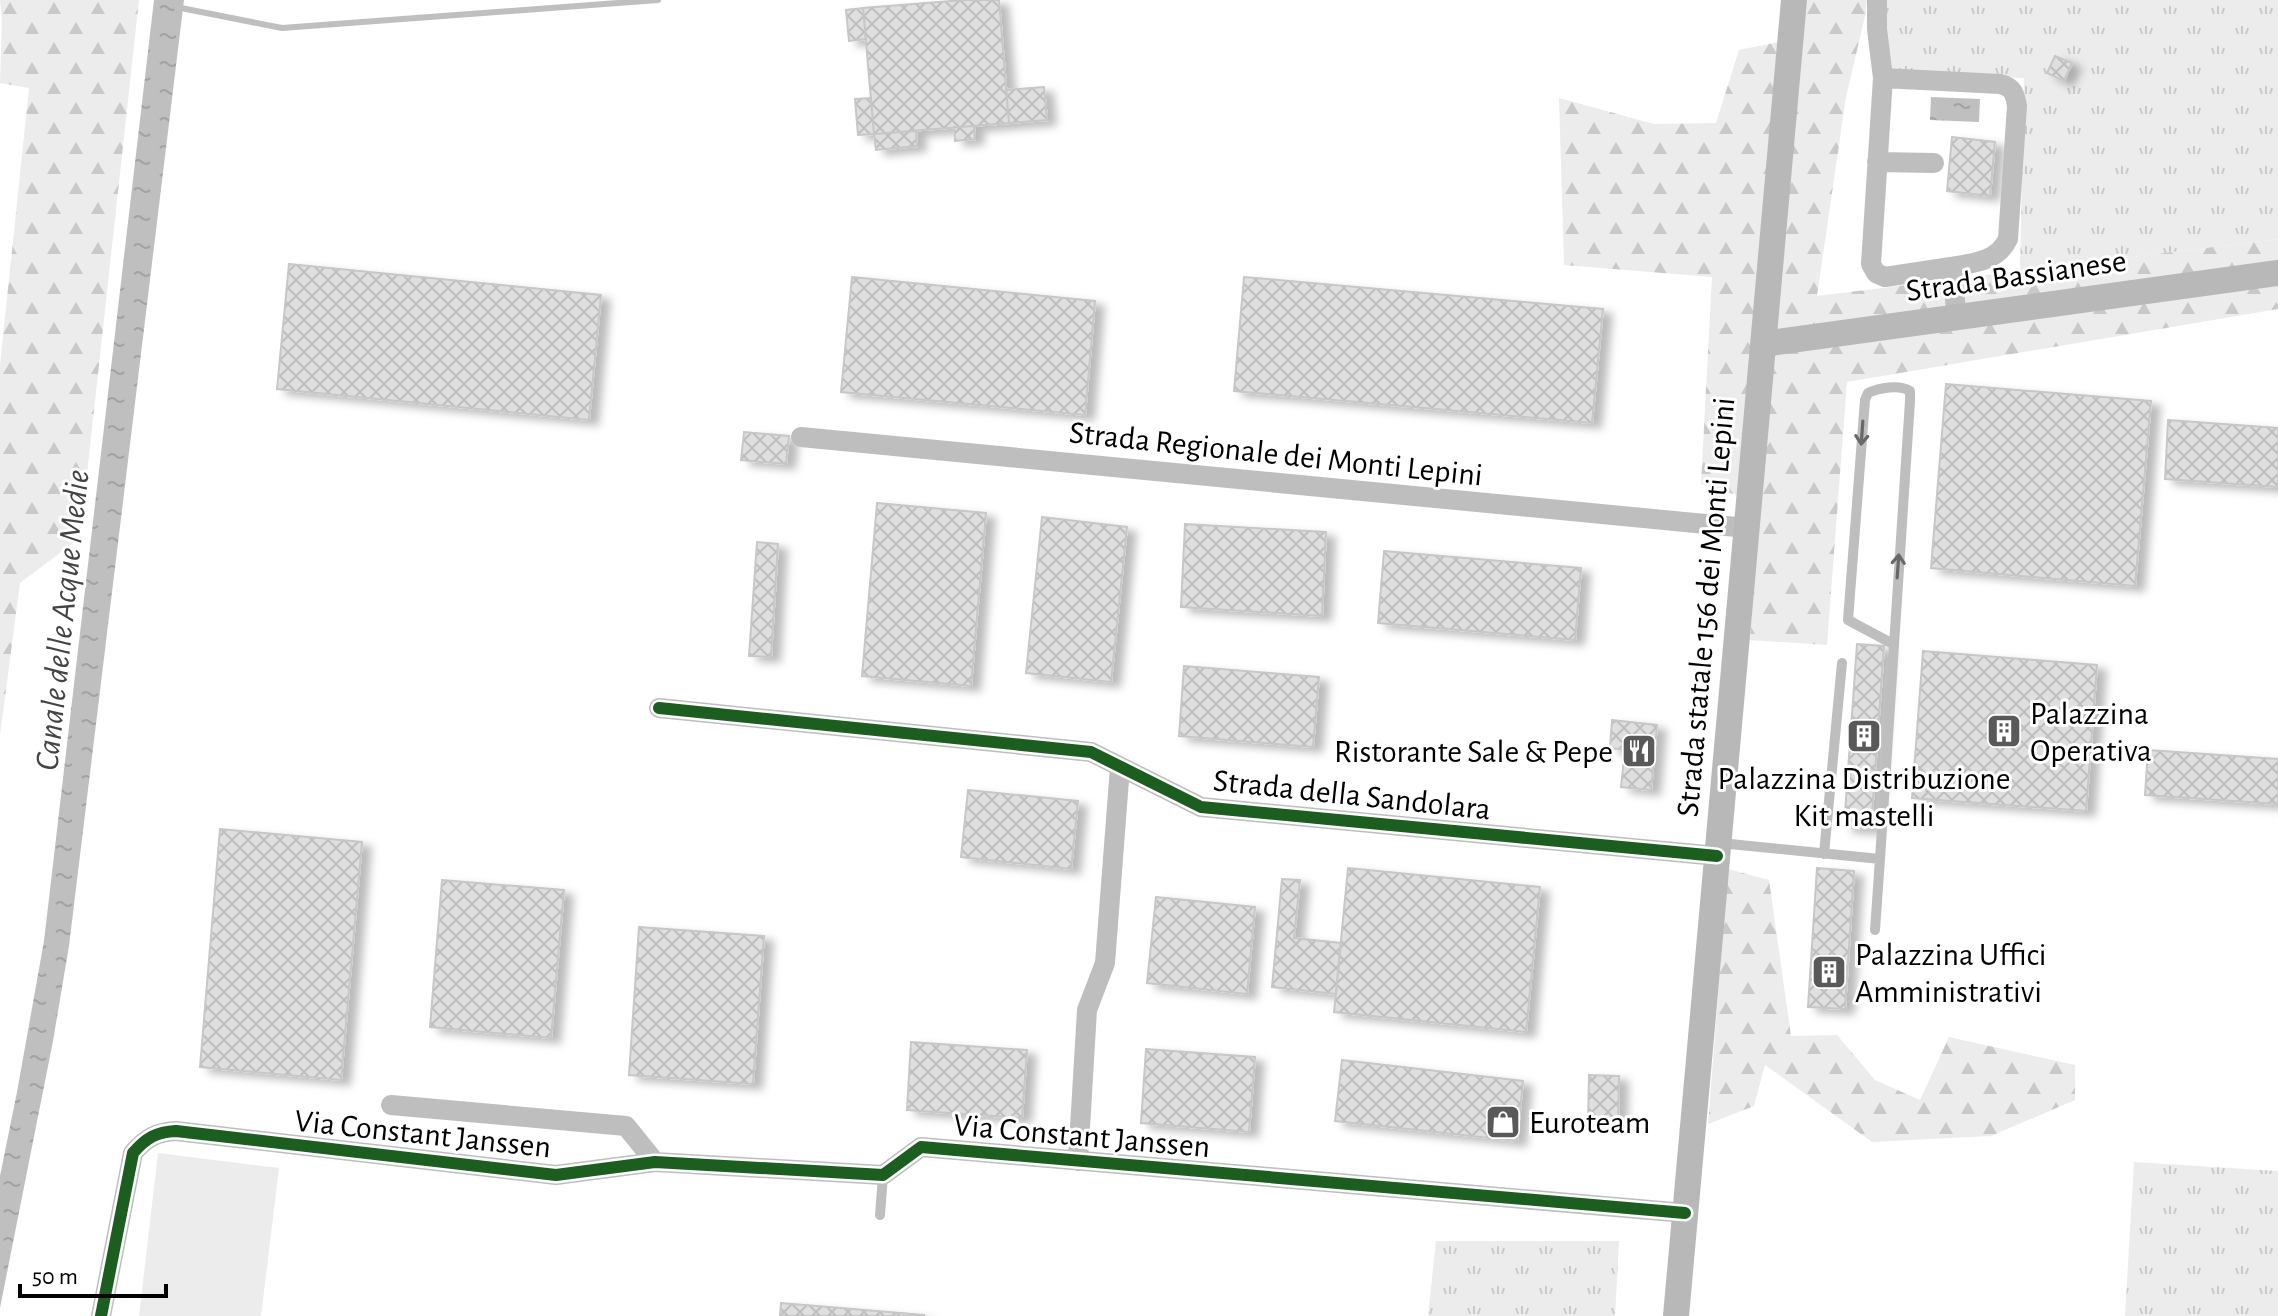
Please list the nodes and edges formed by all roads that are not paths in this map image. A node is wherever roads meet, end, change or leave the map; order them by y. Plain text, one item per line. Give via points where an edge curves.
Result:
1 (1794, 0) edge
2 (1877, 0) edge
3 (1883, 78) junction
4 (1877, 162) junction
5 (1934, 163) dead end
6 (1951, 267) junction
7 (2278, 273) edge
8 (1957, 317) junction
9 (1763, 344) junction
10 (801, 437) dead end
11 (1747, 528) junction
12 (1893, 644) junction
13 (1842, 663) dead end
14 (659, 708) dead end
15 (1120, 767) junction
16 (1718, 849) junction
17 (1824, 854) junction
18 (1880, 859) junction
19 (1875, 930) dead end
20 (391, 1105) dead end
21 (1078, 1161) junction
22 (655, 1162) junction
23 (883, 1175) junction
24 (1685, 1213) junction
25 (880, 1215) dead end
26 (101, 1316) edge
27 (1676, 1316) edge

1 - 9 main road, Strada statale 156 dei Monti Lepini
2 - 3 street
3 - 4 street
3 - 6 street via 2000,84 2016,97 2008,239 1995,256
4 - 5 street
4 - 6 street via 1871,257 1876,273 1889,277
6 - 8 street
7 - 8 main road, Strada Bassianese
8 - 9 main road, Strada Bassianese
9 - 11 main road, Strada statale 156 dei Monti Lepini
10 - 11 street, Strada Regionale dei Monti Lepini
11 - 16 main road, Strada statale 156 dei Monti Lepini
12 -> 12 lane via 1910,401 1905,388 1876,390 1865,400 1848,620
12 - 18 lane
13 - 17 lane
14 - 15 street, Strada della Sandolara via 1091,752
15 - 16 street, Strada della Sandolara via 1201,807
15 - 21 street via 1105,963 1087,1010
16 - 17 lane
16 - 24 main road, Strada statale 156 dei Monti Lepini
17 - 18 lane
18 - 19 lane
20 - 22 street via 626,1126
21 - 23 street, Via Constant Janssen via 921,1147
21 - 24 street, Via Constant Janssen
22 - 23 street, Via Constant Janssen
22 - 26 street, Via Constant Janssen via 556,1175 160,1132 133,1153
23 - 25 lane
24 - 27 main road, Strada statale 156 dei Monti Lepini

